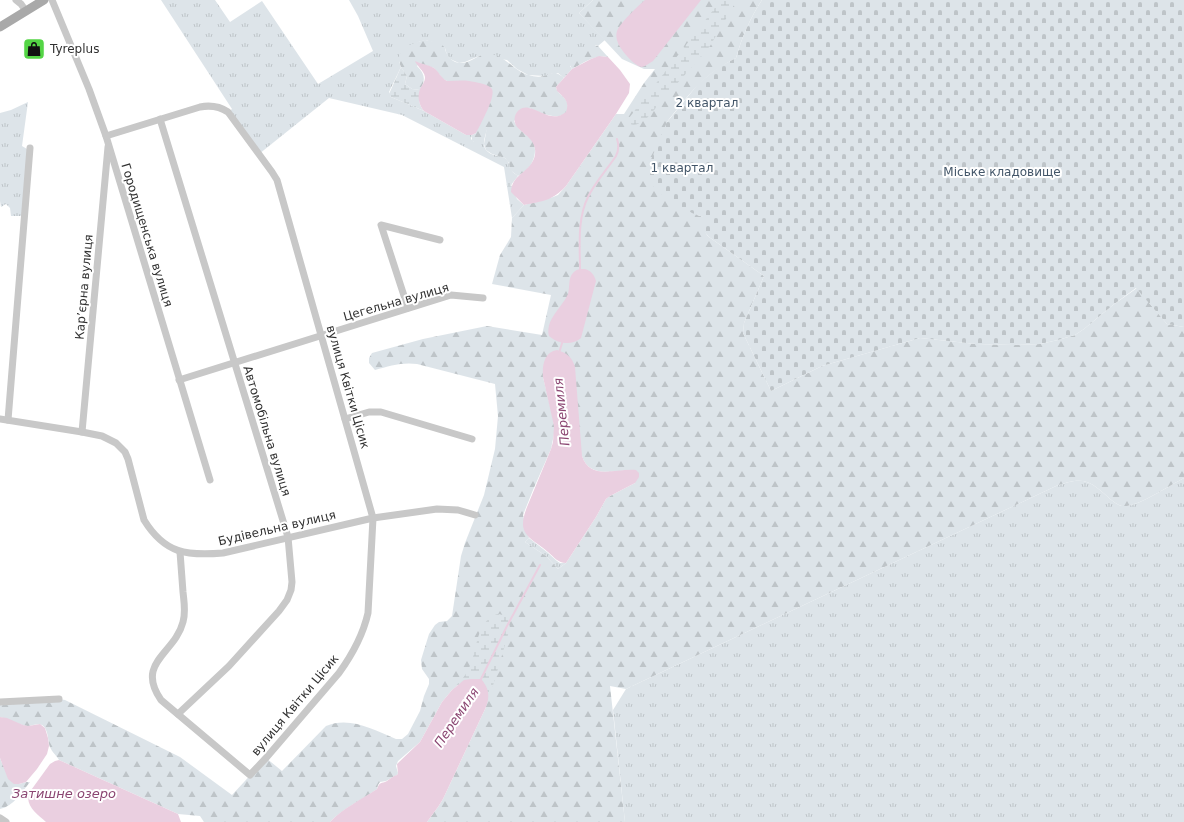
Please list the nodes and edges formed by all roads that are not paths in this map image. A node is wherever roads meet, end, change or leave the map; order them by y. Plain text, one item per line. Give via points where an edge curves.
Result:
1 (16, 0) edge
2 (44, 0) edge
3 (52, 0) edge
4 (26, 11) junction
5 (0, 27) edge
6 (160, 119) junction
7 (106, 136) junction
8 (108, 144) junction
9 (30, 148) dead end
10 (440, 240) dead end
11 (483, 298) dead end
12 (408, 308) junction
13 (322, 335) junction
14 (235, 363) junction
15 (179, 380) junction
16 (0, 419) edge
17 (345, 419) junction
18 (8, 420) junction
19 (82, 432) junction
20 (472, 439) dead end
21 (210, 480) dead end
22 (476, 515) dead end
23 (373, 518) junction
24 (288, 537) junction
25 (180, 552) junction
26 (60, 698) dead end
27 (0, 702) edge
28 (178, 714) junction
29 (0, 818) edge
30 (6, 822) edge

1 - 4 street
2 - 4 main road
3 - 7 street, Городищенська вулиця
4 - 5 main road
6 - 7 street, вулиця Квітки Цісик
6 - 13 street, вулиця Квітки Цісик via 204,106 219,107 228,112 277,180
6 - 14 street, Автомобільна вулиця
7 - 8 street, Городищенська вулиця
8 - 15 street, Городищенська вулиця
8 - 19 street, Карʼєрна вулиця
9 - 18 street
10 - 12 street via 381,225
11 - 12 street, Цегельна вулиця via 451,295
12 - 13 street, Цегельна вулиця
13 - 14 street, Цегельна вулиця
13 - 17 street, вулиця Квітки Цісик
14 - 15 street, Цегельна вулиця
14 - 24 street, Автомобільна вулиця
15 - 21 street, Городищенська вулиця
16 - 18 street, Будівельна вулиця
17 - 20 street via 369,412 381,412
17 - 23 street, вулиця Квітки Цісик
18 - 19 street, Будівельна вулиця
19 - 25 street, Будівельна вулиця via 111,440 125,452 144,520 160,540
22 - 23 street, Будівельна вулиця via 458,510 437,509
23 - 24 street, Будівельна вулиця
23 - 28 street, вулиця Квітки Цісик via 368,613 358,640 339,673 250,775
24 - 25 street, Будівельна вулиця via 223,553
24 - 28 street, Автомобільна вулиця via 292,582 287,600 229,666
25 - 28 street via 185,612 183,623 180,632 152,671 153,686 161,700
26 - 27 street
29 - 30 street

